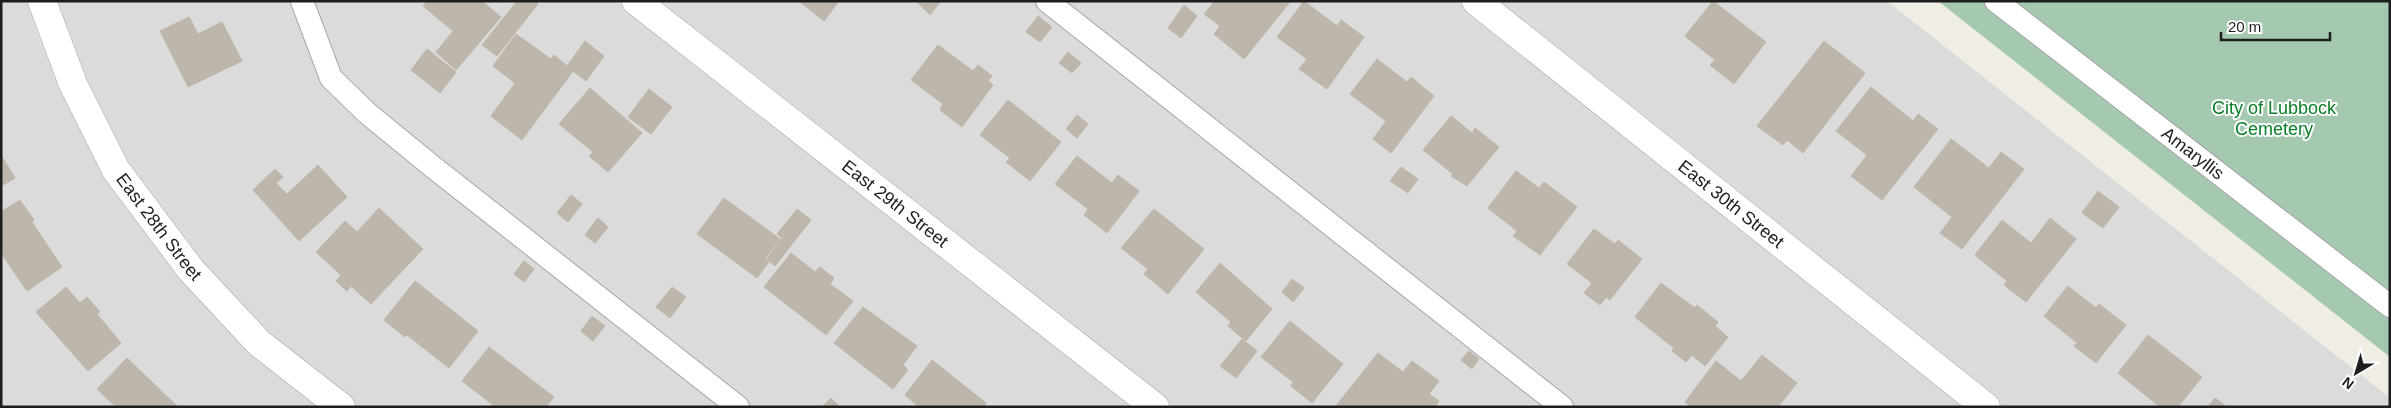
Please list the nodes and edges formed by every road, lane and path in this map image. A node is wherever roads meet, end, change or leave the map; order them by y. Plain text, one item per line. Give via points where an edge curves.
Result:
1 (42, 1) edge
2 (302, 1) edge
3 (636, 1) edge
4 (1047, 1) edge
5 (1476, 1) edge
6 (1996, 1) edge
7 (2390, 306) edge
8 (1971, 402) edge
9 (341, 407) edge
10 (738, 407) edge
11 (1154, 407) edge
12 (1562, 407) edge

1 - 9 street, East 28th Street via 73,84 116,170 191,270 259,344
2 - 10 lane via 331,78 367,113
3 - 11 street, East 29th Street
4 - 12 lane
5 - 8 street, East 30th Street
6 - 7 lane, Amaryllis

